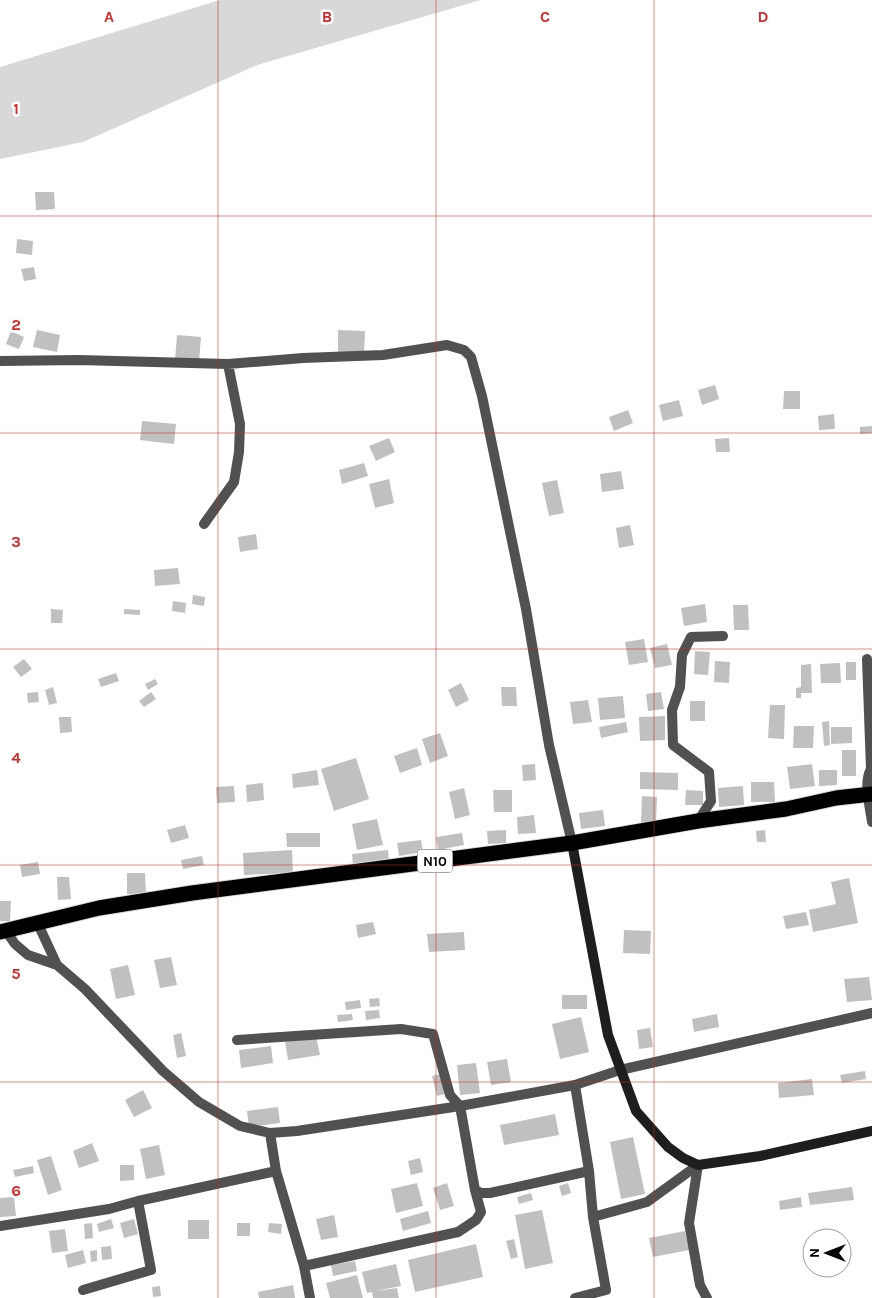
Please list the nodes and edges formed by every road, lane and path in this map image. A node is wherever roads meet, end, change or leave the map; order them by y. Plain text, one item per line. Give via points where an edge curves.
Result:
1 (0, 361) edge
2 (228, 364) junction
3 (204, 524) dead end
4 (723, 636) dead end
5 (867, 659) dead end
6 (870, 794) edge
7 (698, 821) junction
8 (872, 822) edge
9 (572, 843) junction
10 (38, 924) junction
11 (3, 932) edge
12 (58, 965) junction
13 (872, 1013) edge
14 (237, 1040) dead end
15 (620, 1070) junction
16 (575, 1085) junction
17 (460, 1106) junction
18 (872, 1131) edge
19 (270, 1133) junction
20 (698, 1165) junction
21 (276, 1171) junction
22 (589, 1171) junction
23 (475, 1190) junction
24 (138, 1201) junction
25 (593, 1217) junction
26 (0, 1226) edge
27 (304, 1266) junction
28 (83, 1290) dead end
29 (606, 1294) edge
30 (310, 1298) edge
31 (575, 1298) edge
32 (707, 1298) edge

1 - 2 street
2 - 3 street via 240,424 239,452 234,482
2 - 9 street via 383,355 447,345 464,350 471,357 484,405 526,609 549,745
4 - 7 street via 691,637 682,656 680,687 672,710 673,745 709,772 711,801
5 - 6 street
6 - 7 highway, N10
6 - 8 street
7 - 9 highway, N10
9 - 10 highway, N10 via 192,893 99,908
9 - 15 street via 608,1035
10 - 11 highway, N10
10 - 12 street
11 - 12 street via 28,955
12 - 19 street via 199,1102 240,1126
13 - 15 street
14 - 17 street via 400,1030 433,1034 450,1095
15 - 16 street
15 - 20 street via 636,1110 668,1147
16 - 17 street
16 - 22 street
17 - 19 street
17 - 23 street
18 - 20 street via 760,1156
19 - 21 street
20 - 25 street via 647,1202
20 - 32 street via 689,1222 700,1285
21 - 24 street
21 - 27 street
22 - 23 street via 490,1192
22 - 25 street
23 - 27 street via 481,1212 476,1220 458,1232
24 - 26 street via 109,1209
24 - 28 street via 151,1270
25 - 29 street
27 - 30 street
29 - 31 street

